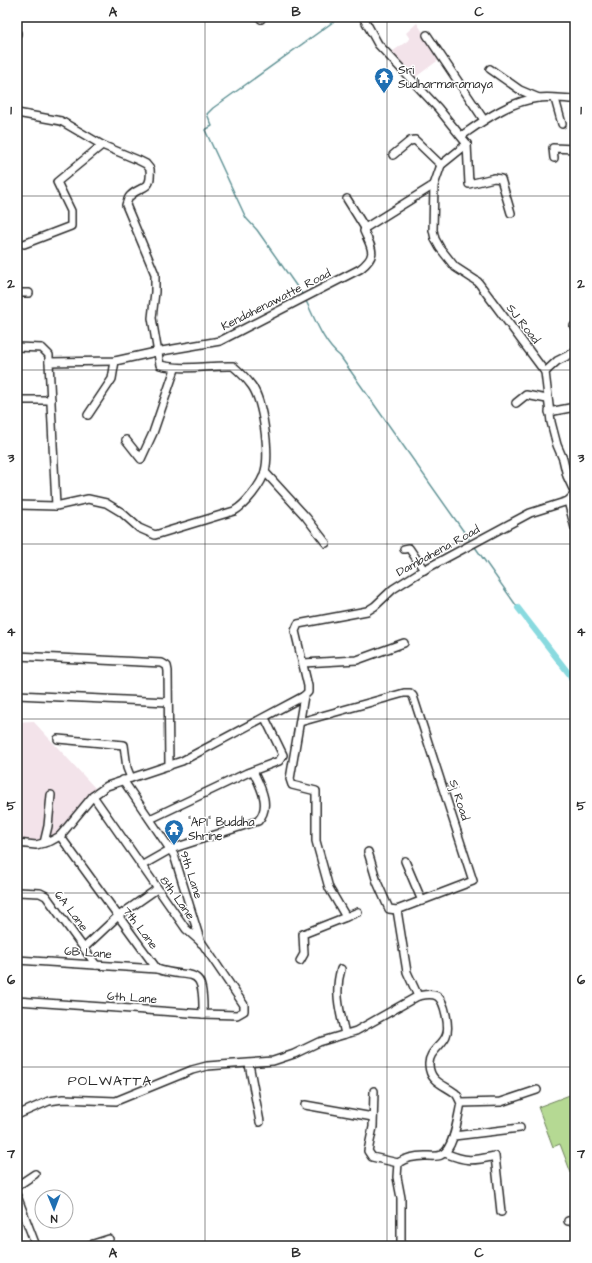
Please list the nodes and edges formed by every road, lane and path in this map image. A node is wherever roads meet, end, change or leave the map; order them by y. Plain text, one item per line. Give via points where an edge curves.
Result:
1 (363, 17) edge
2 (427, 35) dead end
3 (490, 69) dead end
4 (539, 98) junction
5 (555, 99) junction
6 (575, 99) edge
7 (17, 113) edge
8 (484, 120) junction
9 (562, 124) dead end
10 (461, 136) junction
11 (467, 144) junction
12 (102, 145) junction
13 (575, 148) edge
14 (393, 155) dead end
15 (554, 158) dead end
16 (441, 165) junction
17 (434, 186) junction
18 (347, 199) dead end
19 (511, 213) dead end
20 (365, 228) junction
21 (24, 244) dead end
22 (17, 293) edge
23 (29, 293) dead end
24 (17, 347) edge
25 (156, 352) junction
26 (575, 352) edge
27 (115, 361) junction
28 (49, 362) junction
29 (175, 369) junction
30 (545, 372) junction
31 (547, 398) junction
32 (17, 400) edge
33 (50, 400) junction
34 (516, 403) dead end
35 (575, 407) edge
36 (549, 412) junction
37 (88, 415) dead end
38 (126, 440) dead end
39 (265, 472) junction
40 (575, 493) edge
41 (568, 501) junction
42 (17, 505) edge
43 (56, 506) junction
44 (575, 528) edge
45 (326, 543) dead end
46 (404, 549) dead end
47 (424, 570) junction
48 (404, 643) dead end
49 (17, 656) edge
50 (303, 663) junction
51 (17, 695) edge
52 (304, 696) junction
53 (168, 702) junction
54 (265, 718) junction
55 (300, 722) junction
56 (58, 739) dead end
57 (169, 766) junction
58 (253, 771) junction
59 (127, 779) junction
60 (51, 795) dead end
61 (93, 796) junction
62 (150, 819) junction
63 (60, 836) junction
64 (17, 843) edge
65 (44, 843) junction
66 (171, 849) junction
67 (368, 852) dead end
68 (405, 861) dead end
69 (141, 866) junction
70 (157, 889) junction
71 (17, 892) edge
72 (422, 901) junction
73 (397, 910) junction
74 (358, 912) dead end
75 (117, 917) junction
76 (346, 917) junction
77 (202, 943) junction
78 (85, 947) junction
79 (17, 960) edge
80 (300, 961) dead end
81 (96, 965) junction
82 (157, 969) junction
83 (341, 969) dead end
84 (418, 996) junction
85 (17, 1001) edge
86 (244, 1011) joint
87 (203, 1014) junction
88 (345, 1034) junction
89 (249, 1064) junction
90 (538, 1090) dead end
91 (374, 1091) dead end
92 (462, 1103) junction
93 (305, 1105) dead end
94 (17, 1115) edge
95 (373, 1117) junction
96 (260, 1122) dead end
97 (520, 1128) dead end
98 (454, 1136) junction
99 (445, 1153) junction
100 (398, 1163) junction
101 (35, 1174) dead end
102 (17, 1186) edge
103 (17, 1196) edge
104 (500, 1212) dead end
105 (109, 1239) dead end
106 (36, 1246) edge
107 (87, 1246) edge
108 (401, 1246) edge

1 - 10 street via 378,44
2 - 8 street
3 - 4 street via 520,90
4 - 5 street
4 - 8 street via 524,101
5 - 6 street
5 - 9 street
7 - 12 street via 61,121
8 - 10 street
10 - 11 street
11 - 16 street
11 - 19 street via 469,184 494,178 501,179
12 - 21 street via 57,182 71,211 71,226
12 - 25 street via 146,164 150,169 149,183 130,196 126,205 155,274 152,318
13 - 15 street via 553,148
14 - 16 street via 415,140
16 - 17 street
17 - 20 street
17 - 30 street, SJ Road via 433,230 440,248 455,267 478,282
18 - 20 street
20 - 25 street, Kendahenawatte Road via 373,256 360,269 220,341
22 - 23 street
24 - 28 street via 42,348 48,355
25 - 27 street, Kendahenawatte Road
25 - 29 street via 160,365
26 - 30 street via 556,361
27 - 28 street, Kendahenawatte Road
27 - 37 street via 112,379
28 - 33 street
29 - 38 street via 153,433 141,459
29 - 39 street via 234,366 253,387 258,398 266,449
30 - 31 street
31 - 34 street via 526,395
31 - 36 street
32 - 33 street
33 - 43 street
35 - 36 street
36 - 40 street via 557,445
39 - 43 street via 242,507 155,535 139,528 106,503 88,499
39 - 45 street
40 - 41 street, Dambahena Road
41 - 44 street
41 - 47 street, Dambahena Road via 530,513
42 - 43 street
46 - 47 street via 410,548
47 - 50 street, Dambahena Road via 393,589 376,606 367,610 298,624 294,631
48 - 50 street via 357,660
49 - 53 street via 162,663 167,666 168,671
50 - 52 street via 308,686 308,692
51 - 53 street
52 - 54 street
52 - 55 street
53 - 57 street
54 - 57 street
54 - 58 street via 283,755 279,761
55 - 72 street, Sj Road via 404,693 413,696 473,881
55 - 76 street via 290,779 292,785 298,788 316,792 316,842 329,888
56 - 59 street, 9th Lane via 124,744
57 - 59 street
58 - 62 street
58 - 66 street via 265,803 262,817 258,821
59 - 61 street via 107,786
59 - 62 street, 9th Lane
60 - 65 street
61 - 63 street
61 - 69 street, 8th Lane
62 - 66 street, 9th Lane
63 - 65 street
63 - 75 street, 7th Lane
64 - 65 street
66 - 69 street
66 - 77 street, 9th Lane
67 - 73 street via 389,909
68 - 72 street
69 - 70 street, 8th Lane
70 - 75 street
70 - 77 street, 8th Lane via 186,929
71 - 78 street, 6A Lane via 40,893 46,896
72 - 73 street, Sj Road
73 - 84 street via 407,972
74 - 76 street
75 - 78 street
75 - 82 street, 7th Lane
76 - 80 street via 303,934 304,954
77 - 86 street, 8th Lane via 244,1005
78 - 81 street, 6A Lane
79 - 81 street, 6B Lane
81 - 82 street, 6B Lane
82 - 87 street via 184,973 199,980 202,986
83 - 88 street via 337,994
84 - 88 street via 356,1031
84 - 92 street via 437,996 444,1003 448,1026 446,1036 429,1059 429,1066 436,1082 456,1094
85 - 87 street, 6th Lane
86 - 87 street, 6th Lane via 237,1015
88 - 89 street via 272,1061
89 - 94 street via 207,1066 192,1070 116,1101 48,1101
89 - 96 street
90 - 92 street via 501,1102
91 - 95 street
92 - 98 street
93 - 95 street
95 - 100 street via 368,1151 372,1158
97 - 98 street
98 - 99 street
99 - 100 street via 440,1156 414,1156
99 - 104 street via 469,1161 495,1156
100 - 108 street
101 - 102 street
103 - 106 street
105 - 107 street

